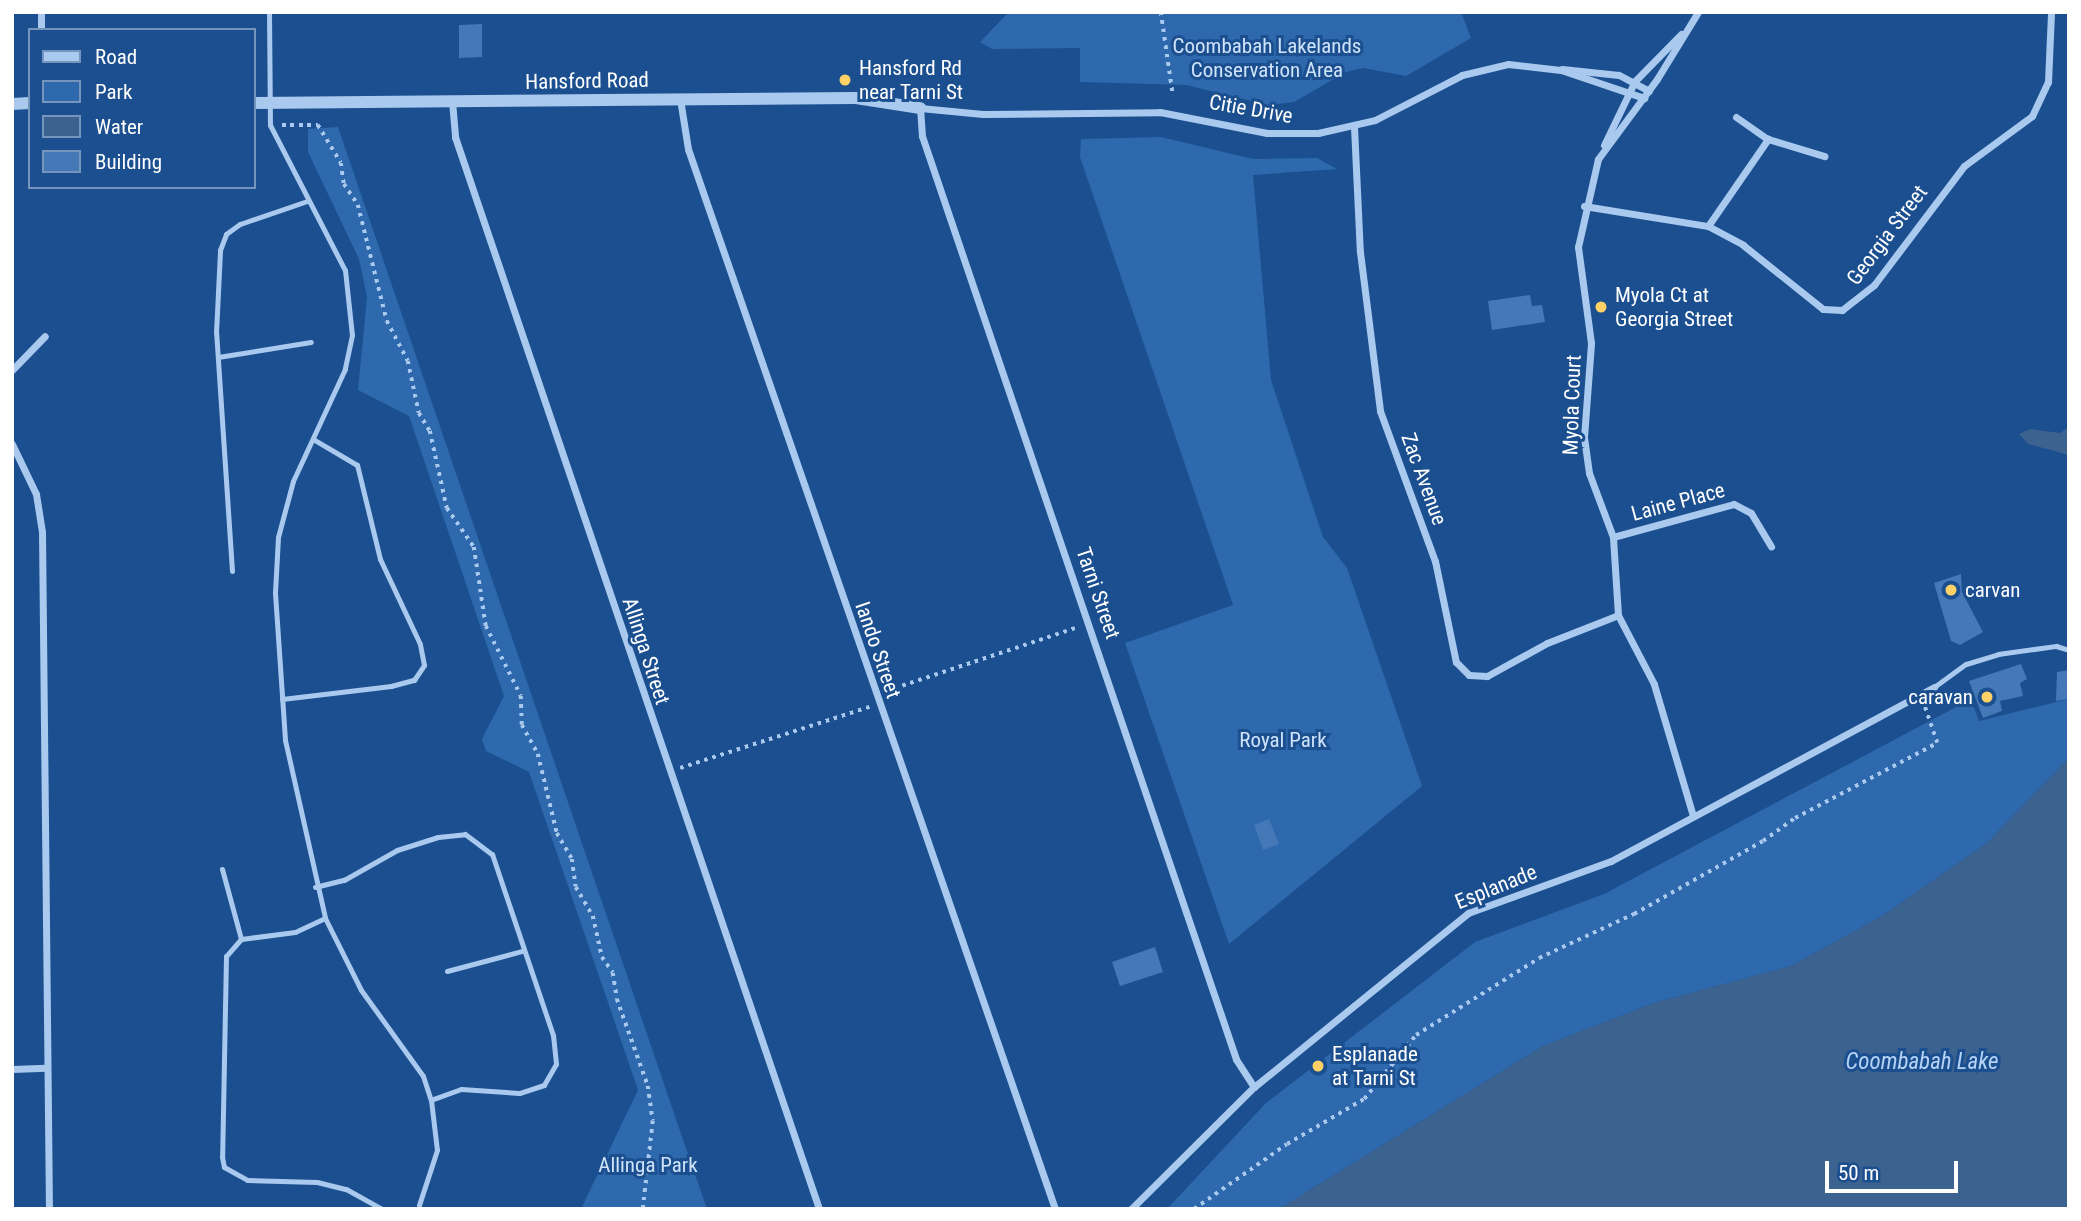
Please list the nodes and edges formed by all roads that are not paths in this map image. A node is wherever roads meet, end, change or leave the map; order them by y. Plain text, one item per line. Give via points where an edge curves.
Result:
1 (269, 12) edge
2 (1698, 12) edge
3 (2051, 12) edge
4 (1681, 34) junction
5 (1561, 70) junction
6 (1635, 81) junction
7 (1626, 94) junction
8 (1647, 95) junction
9 (680, 99) junction
10 (452, 101) junction
11 (256, 103) edge
12 (269, 103) junction
13 (920, 108) junction
14 (1737, 117) dead end
15 (1354, 127) junction
16 (1768, 139) junction
17 (1603, 149) junction
18 (1824, 156) dead end
19 (307, 201) junction
20 (1584, 206) junction
21 (1708, 226) junction
22 (45, 336) dead end
23 (312, 342) dead end
24 (218, 357) junction
25 (12, 370) edge
26 (313, 439) junction
27 (12, 444) edge
28 (1613, 537) junction
29 (1771, 546) dead end
30 (232, 571) dead end
31 (1618, 615) junction
32 (2069, 650) edge
33 (1934, 687) joint
34 (282, 699) junction
35 (1693, 816) junction
36 (222, 869) dead end
37 (314, 887) junction
38 (325, 919) junction
39 (241, 939) junction
40 (522, 951) junction
41 (447, 971) dead end
42 (12, 1069) edge
43 (46, 1069) junction
44 (1254, 1087) junction
45 (431, 1100) junction
46 (419, 1205) dead end
47 (49, 1209) edge
48 (382, 1209) edge
49 (819, 1209) edge
50 (1055, 1209) edge
51 (1131, 1209) edge

1 - 12 lane
2 - 4 street, Myola Court
3 - 21 street, Georgia Street via 2048,82 2032,116 1964,166 1856,303 1823,309 1743,245
4 - 6 street
4 - 8 street, Myola Court
5 - 6 street, Citie Drive via 1588,69
5 - 7 street, Citie Drive
5 - 15 street, Citie Drive via 1508,64 1475,71
6 - 7 street
6 - 8 street, Citie Drive
7 - 8 street, Citie Drive
7 - 17 street
8 - 17 street, Myola Court
9 - 10 street, Hansford Road
9 - 13 street, Hansford Road via 856,98
9 - 50 street, Iando Street via 688,149
10 - 12 street, Hansford Road
10 - 49 street, Allinga Street via 455,137
11 - 12 street, Hansford Road
12 - 19 lane via 270,125
13 - 15 street, Citie Drive via 1001,114 1160,112 1282,135
13 - 44 street, Tarni Street via 922,136 1236,1059
14 - 16 street
15 - 31 street, Zac Avenue via 1360,252 1380,411 1435,561 1456,662 1469,675 1487,676 1547,643
16 - 18 street
16 - 21 street
17 - 20 street, Myola Court
19 - 24 lane via 240,224 223,241
19 - 26 lane via 345,270 352,335 345,369
20 - 21 street, Georgia Street
20 - 28 street, Myola Court via 1578,247 1591,343 1584,446
22 - 25 street
23 - 24 lane
24 - 30 lane
26 - 34 lane via 293,481 278,537 275,593
26 - 34 lane via 357,466 380,559 420,644 424,665 414,680 391,686
27 - 43 street via 36,494 42,533
28 - 29 street, Laine Place via 1734,504 1751,513
28 - 31 street, Myola Court
31 - 35 street, Myola Court via 1654,684
32 - 33 lane via 2056,646 1998,654 1966,664
33 - 35 street, Esplanade
34 - 37 lane
35 - 44 street, Esplanade via 1590,870 1468,913
36 - 39 lane
37 - 38 lane
37 - 40 lane via 344,880 397,850 465,834 492,855
38 - 39 lane via 295,932
38 - 45 lane via 361,990 423,1076
39 - 48 lane via 229,948 223,972 224,1167 247,1180 317,1182 346,1189
40 - 41 lane
40 - 45 lane via 553,1035 556,1064 544,1085 519,1093 461,1088
42 - 43 street
43 - 47 street
44 - 51 street, Esplanade
45 - 46 lane via 437,1150

